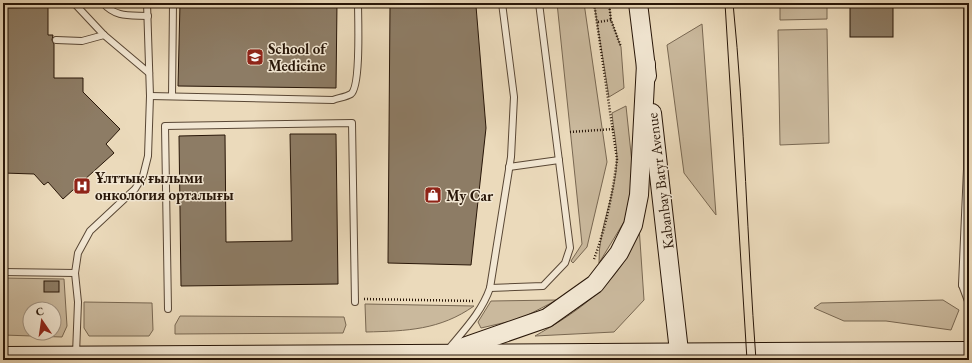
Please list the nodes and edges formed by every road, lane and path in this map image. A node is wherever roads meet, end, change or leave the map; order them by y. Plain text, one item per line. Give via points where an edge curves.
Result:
1 (74, 3) edge
2 (103, 3) edge
3 (147, 3) edge
4 (173, 3) edge
5 (358, 3) edge
6 (502, 3) edge
7 (539, 3) edge
8 (594, 3) edge
9 (609, 3) edge
10 (638, 3) edge
11 (967, 3) edge
12 (148, 16) junction
13 (611, 20) junction
14 (598, 22) junction
15 (104, 35) junction
16 (56, 40) dead end
17 (621, 47) dead end
18 (646, 64) junction
19 (149, 73) junction
20 (150, 96) junction
21 (172, 96) junction
22 (614, 129) junction
23 (570, 132) dead end
24 (559, 160) junction
25 (509, 167) junction
26 (593, 261) dead end
27 (3, 272) edge
28 (75, 274) junction
29 (962, 285) junction
30 (969, 285) edge
31 (490, 288) junction
32 (355, 300) joint
33 (485, 301) junction
34 (168, 309) dead end
35 (969, 343) edge
36 (969, 351) edge
37 (76, 355) junction
38 (3, 356) edge
39 (679, 356) edge
40 (834, 356) edge
41 (246, 357) edge
42 (362, 357) edge
43 (452, 357) edge
44 (40, 358) edge

1 - 15 lane
2 - 12 lane via 110,11 118,14
3 - 12 lane
4 - 21 lane
5 - 21 lane via 357,75 355,88 350,94 333,100
6 - 25 lane via 514,98
7 - 24 lane
8 - 14 path
9 - 13 path
10 - 18 main road, Kabanbay Batyr Avenue
11 - 29 lane via 967,169
12 - 19 lane
13 - 14 path
13 - 17 path
14 - 22 path
15 - 16 lane via 82,42
15 - 19 lane
18 - 39 main road, Kabanbay Batyr Avenue
18 - 43 main road via 639,195 633,225 619,253 595,284 547,318
19 - 20 lane
20 - 21 lane
20 - 28 lane via 148,156 143,176 135,189 90,231 78,253
22 - 23 path
22 - 26 path via 617,159 614,178
24 - 25 lane
24 - 31 lane via 570,248 565,263 543,286
25 - 31 lane
27 - 28 lane
28 - 37 lane via 78,302
29 - 30 lane
29 - 35 lane via 968,301
31 - 33 lane
32 - 33 path
32 - 34 lane via 352,123 165,126
33 - 43 lane
36 - 40 main road
37 - 41 main road
37 - 44 main road
38 - 44 main road
39 - 40 main road
39 - 43 main road
41 - 42 main road
42 - 43 main road

